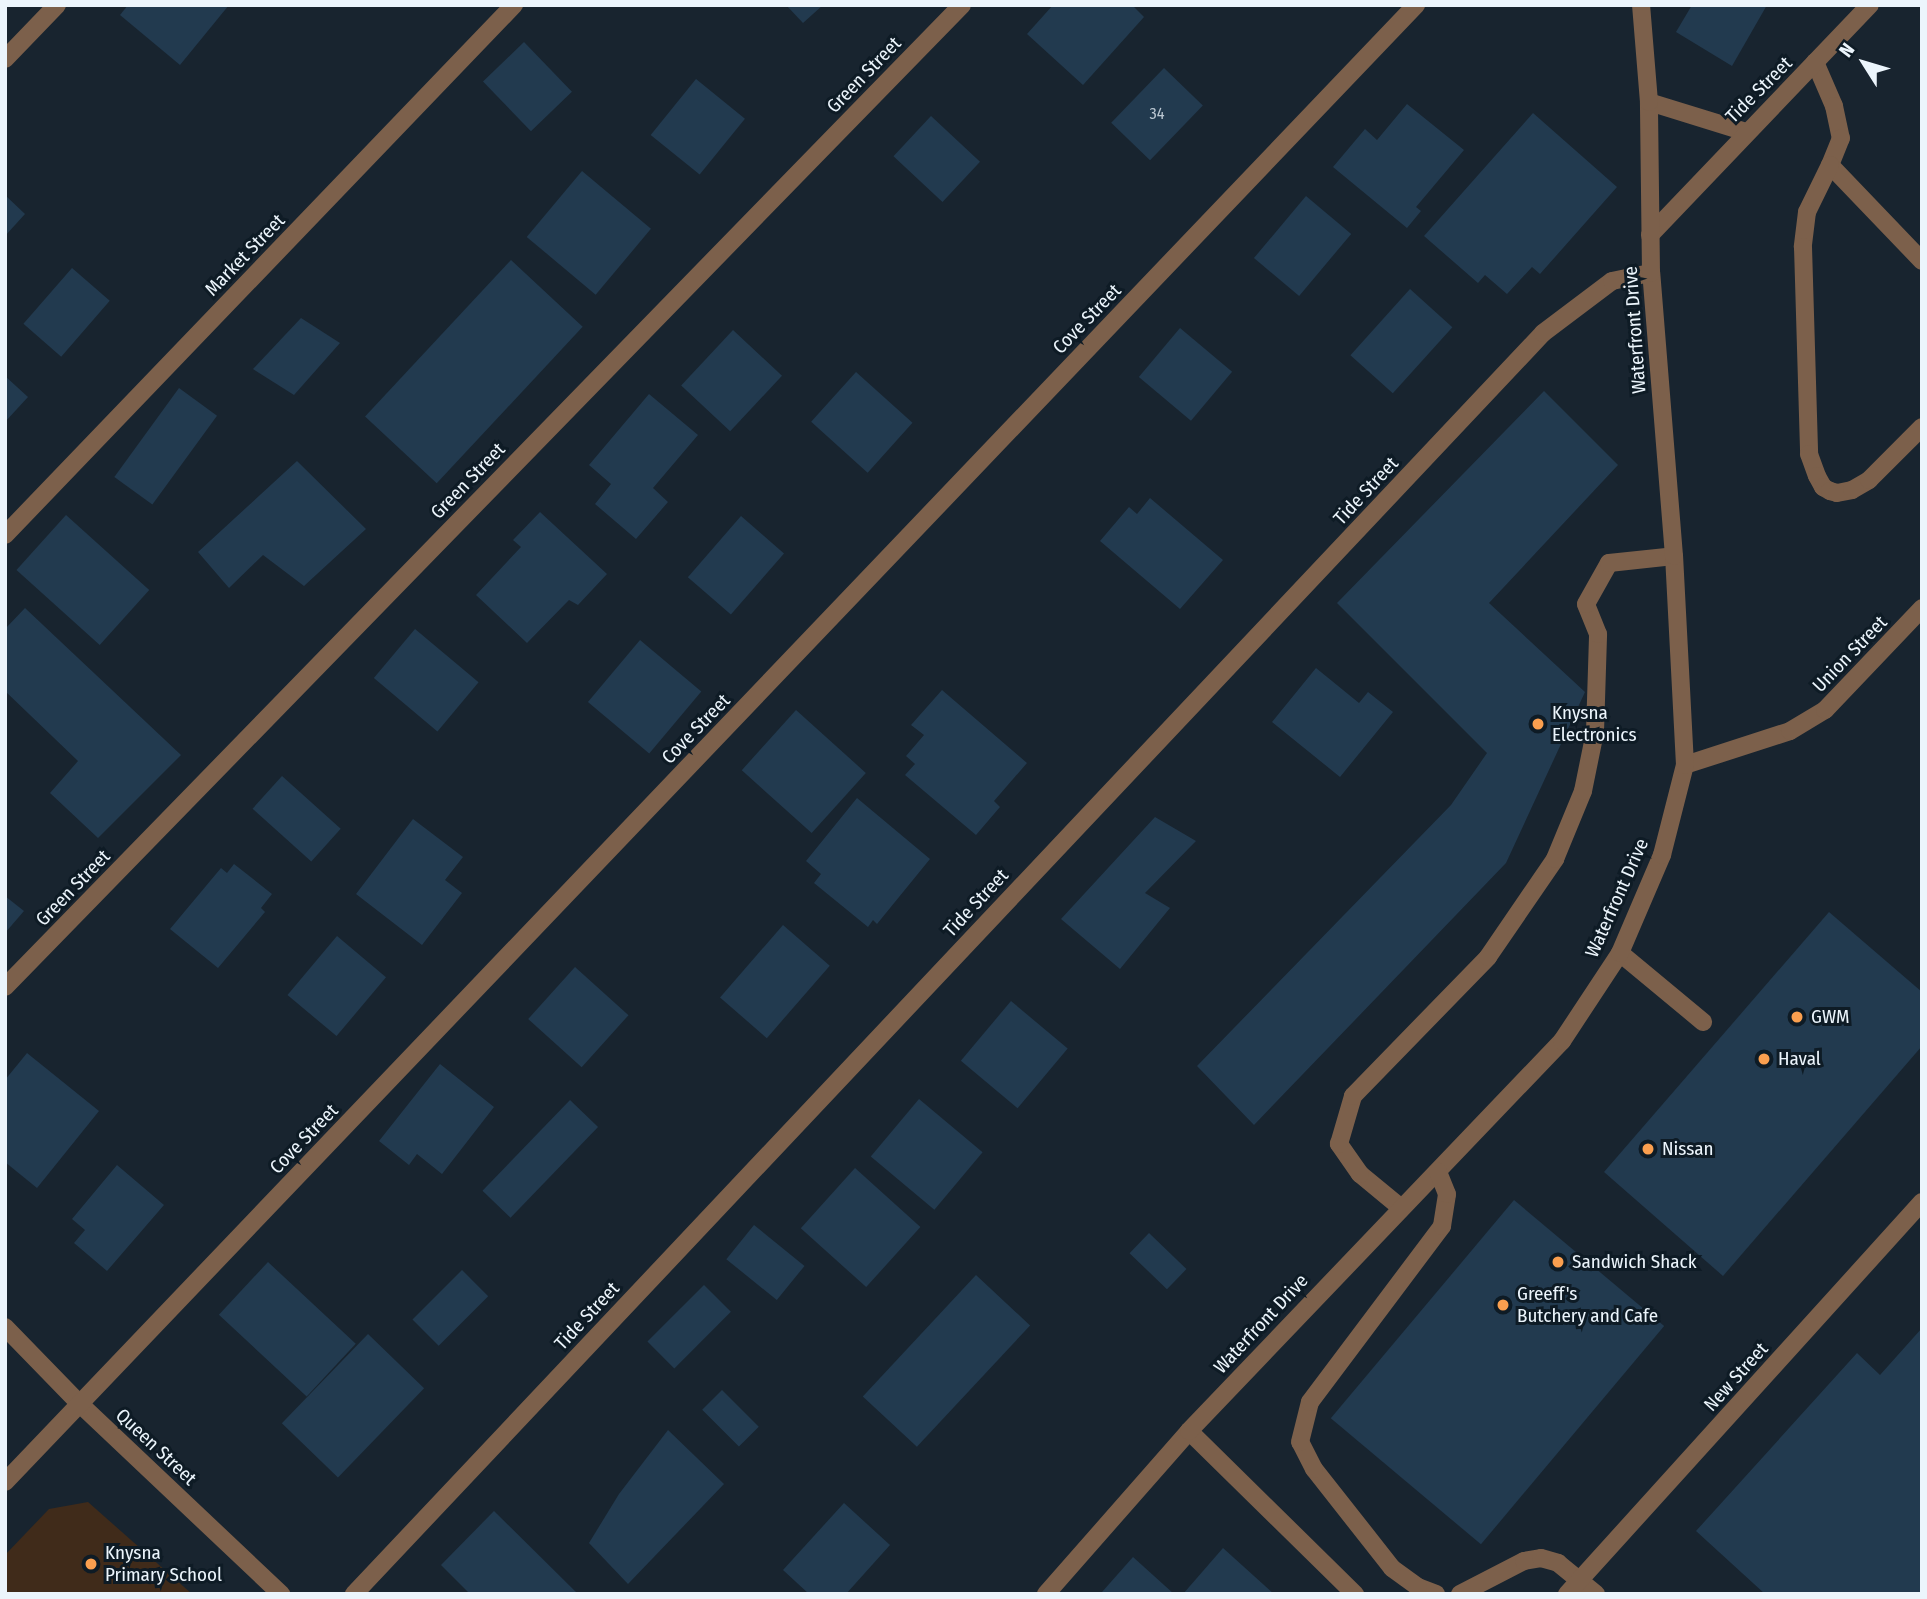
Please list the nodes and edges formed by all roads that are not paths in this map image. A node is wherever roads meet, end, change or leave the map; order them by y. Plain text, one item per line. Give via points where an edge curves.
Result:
1 (57, 5) edge
2 (514, 5) edge
3 (962, 5) edge
4 (1416, 5) edge
5 (1641, 5) edge
6 (1870, 5) edge
7 (5, 59) edge
8 (1815, 62) junction
9 (1649, 102) junction
10 (1746, 132) junction
11 (1830, 165) junction
12 (1650, 235) junction
13 (1922, 261) edge
14 (1651, 273) junction
15 (1922, 427) edge
16 (5, 535) edge
17 (1674, 556) junction
18 (1922, 608) edge
19 (1685, 765) junction
20 (1620, 953) junction
21 (5, 987) edge
22 (1703, 1023) dead end
23 (1438, 1172) junction
24 (1922, 1202) edge
25 (1400, 1207) junction
26 (5, 1327) edge
27 (80, 1404) junction
28 (1189, 1430) junction
29 (5, 1482) edge
30 (1581, 1580) junction
31 (281, 1594) edge
32 (354, 1594) edge
33 (1046, 1594) edge
34 (1355, 1594) edge
35 (1436, 1594) edge
36 (1460, 1594) edge
37 (1567, 1594) edge
38 (1596, 1594) edge

1 - 7 street
2 - 16 street, Market Street
3 - 21 street, Green Street
4 - 27 street, Cove Street
5 - 9 street, Waterfront Drive
6 - 8 street, Tide Street
8 - 10 street, Tide Street
8 - 11 street via 1834,106 1841,138
9 - 10 street
9 - 12 street, Waterfront Drive
10 - 12 street, Tide Street
11 - 13 street
11 - 15 street via 1807,212 1803,247 1809,454 1817,476 1830,491 1852,490
12 - 14 street, Waterfront Drive
14 - 17 street, Waterfront Drive
14 - 32 street, Tide Street via 1612,281 1543,334
17 - 19 street, Waterfront Drive
17 - 25 street via 1609,564 1586,604 1598,634 1595,732 1583,791 1555,859 1488,957 1349,1105 1339,1144 1360,1174
18 - 19 street, Union Street via 1825,710 1790,731
19 - 20 street, Waterfront Drive via 1662,855
20 - 22 street
20 - 23 street, Waterfront Drive via 1562,1041
23 - 25 street, Waterfront Drive
23 - 35 street via 1447,1194 1442,1226 1310,1402 1300,1442 1314,1469 1392,1568
24 - 30 street, New Street
25 - 28 street, Waterfront Drive
26 - 27 street, Queen Street
27 - 29 street, Cove Street
27 - 31 street, Queen Street
28 - 33 street, Waterfront Drive
28 - 34 street
30 - 36 street via 1558,1563 1541,1558 1524,1561
30 - 37 street, New Street
30 - 38 street

